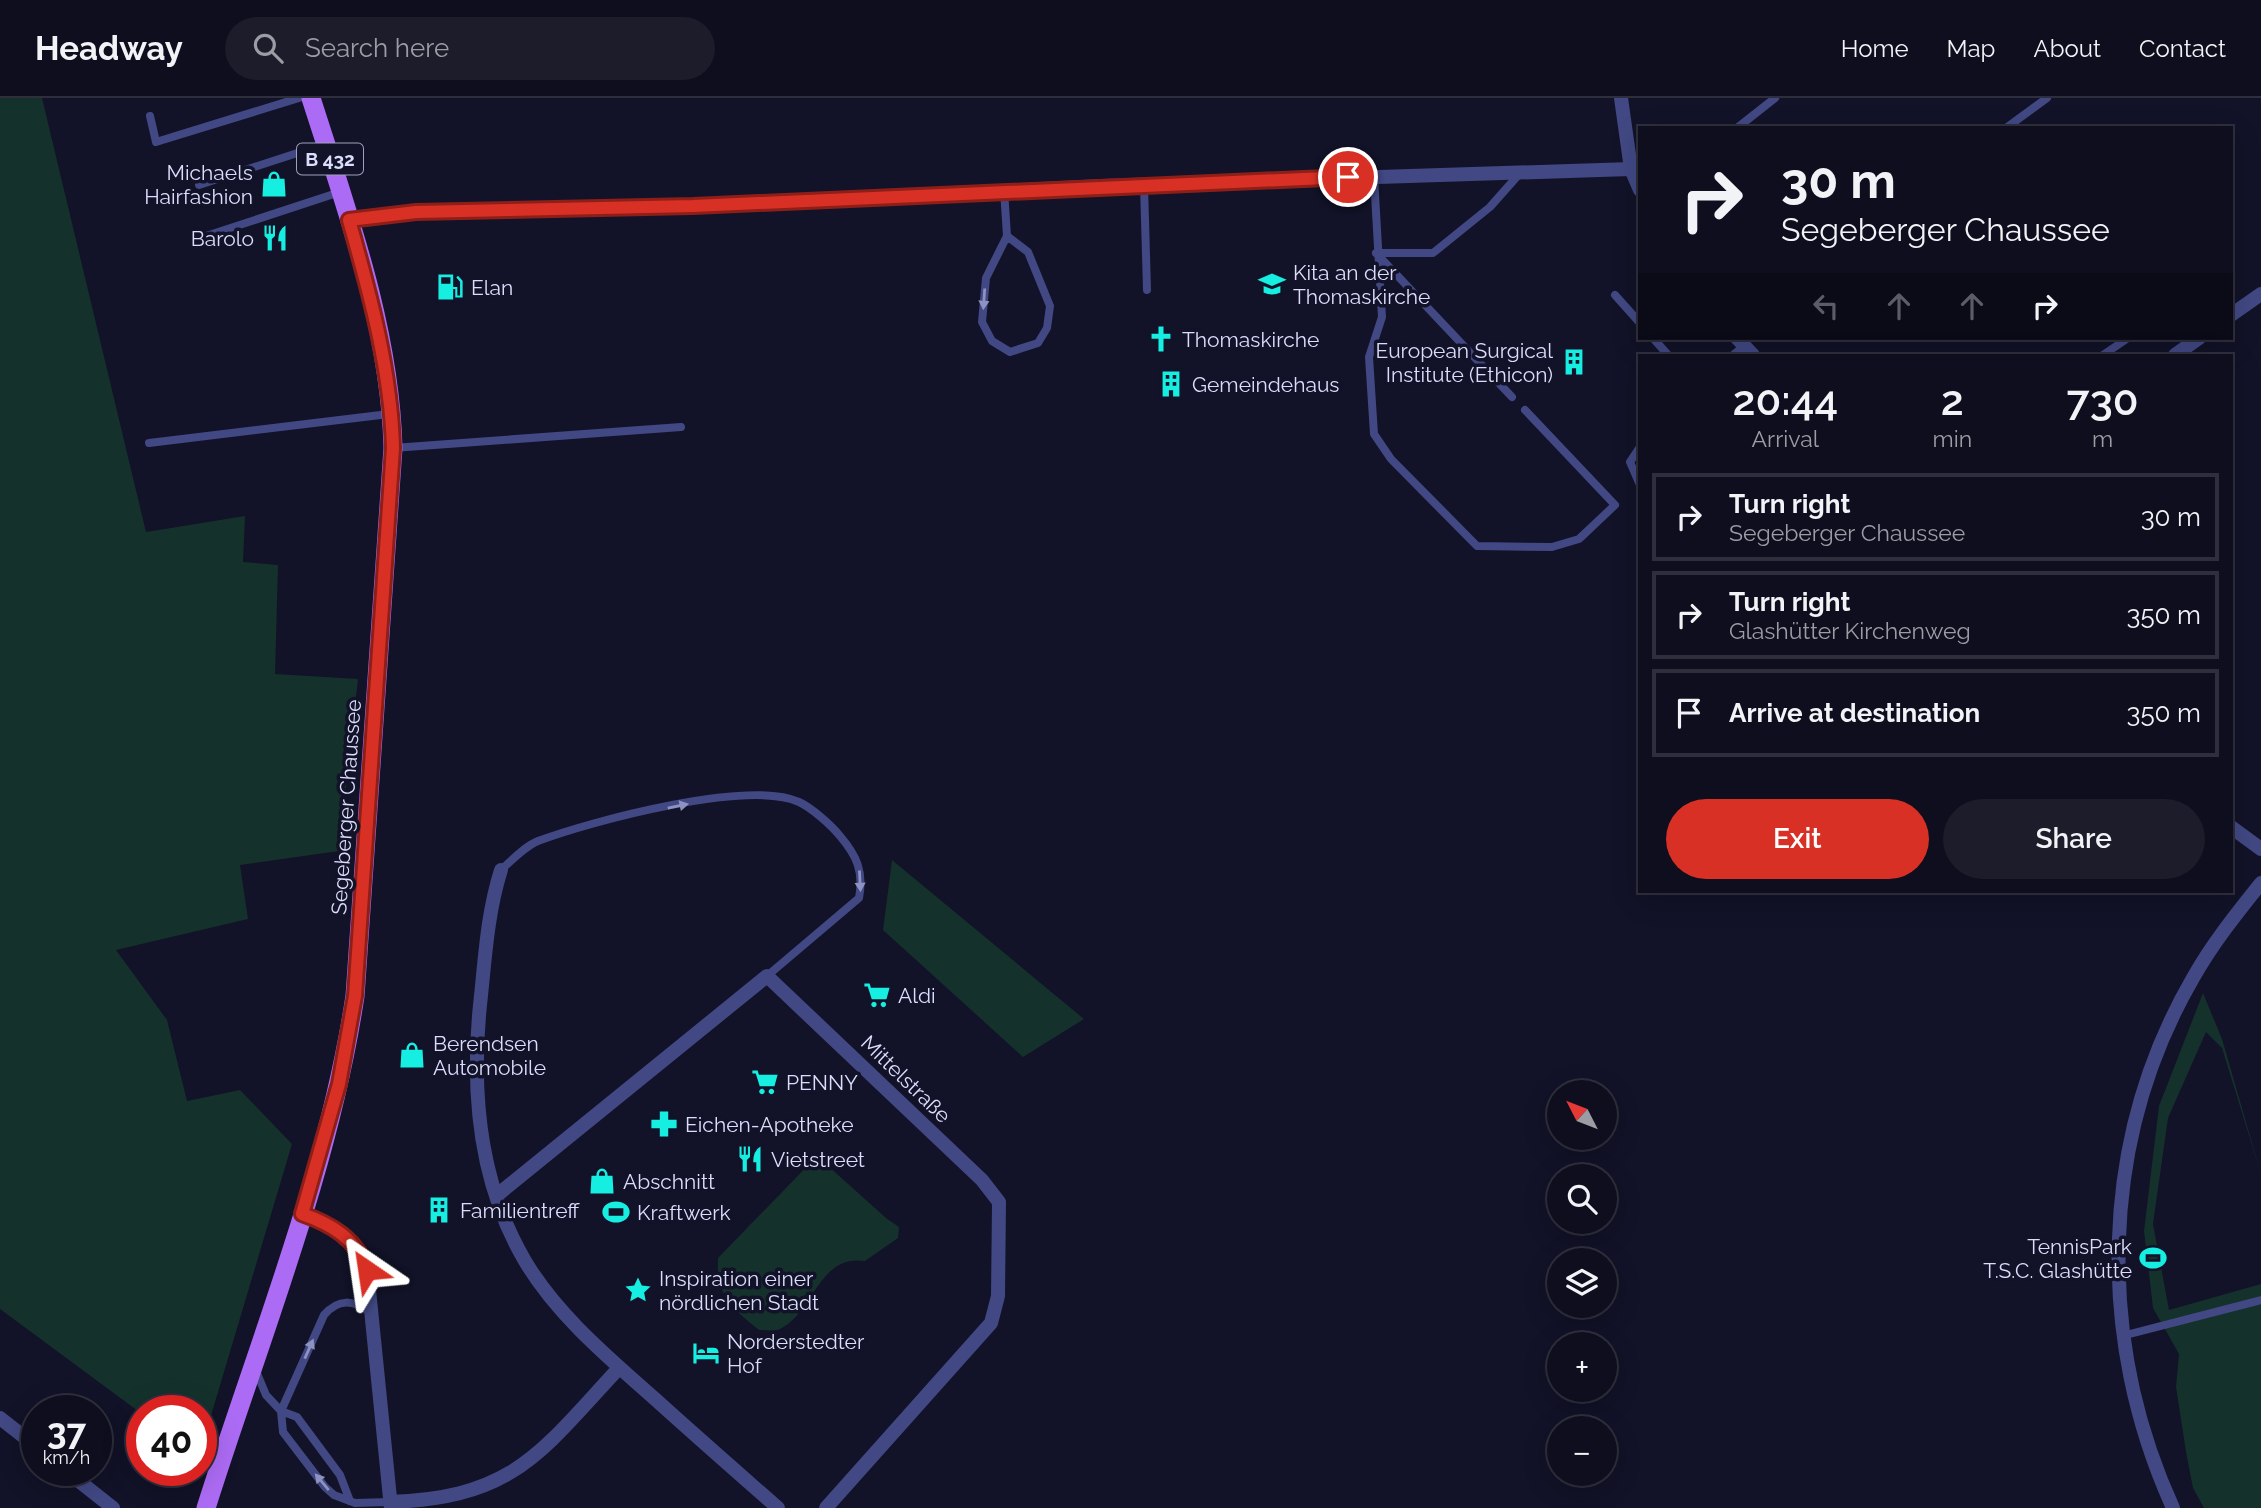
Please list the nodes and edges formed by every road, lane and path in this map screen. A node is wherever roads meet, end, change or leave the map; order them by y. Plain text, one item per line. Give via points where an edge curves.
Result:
1 (299, 98) edge
2 (311, 98) edge
3 (1621, 98) edge
4 (1775, 98) edge
5 (2047, 98) edge
6 (150, 116) dead end
7 (1740, 126) edge
8 (2009, 126) edge
9 (325, 144) junction
10 (1631, 169) junction
11 (1521, 172) junction
12 (1374, 177) junction
13 (199, 185) dead end
14 (1144, 185) junction
15 (1638, 185) edge
16 (1004, 190) junction
17 (340, 192) junction
18 (349, 220) junction
19 (1007, 236) junction
20 (203, 237) dead end
21 (1376, 253) junction
22 (1147, 290) dead end
23 (2261, 294) edge
24 (1615, 295) dead end
25 (2233, 313) edge
26 (1638, 321) edge
27 (1655, 340) edge
28 (2124, 340) edge
29 (2193, 340) edge
30 (1667, 354) edge
31 (2104, 354) edge
32 (2176, 354) edge
33 (1511, 397) dead end
34 (1525, 410) dead end
35 (392, 414) junction
36 (681, 427) dead end
37 (149, 443) dead end
38 (393, 448) junction
39 (1638, 450) edge
40 (1638, 480) edge
41 (2233, 828) edge
42 (2261, 849) edge
43 (500, 870) joint
44 (2261, 883) edge
45 (768, 976) junction
46 (496, 1196) junction
47 (302, 1214) junction
48 (2261, 1300) edge
49 (372, 1314) junction
50 (2122, 1336) junction
51 (253, 1360) junction
52 (620, 1368) junction
53 (281, 1411) junction
54 (0, 1418) edge
55 (21, 1434) edge
56 (85, 1486) edge
57 (350, 1501) junction
58 (389, 1506) edge
59 (113, 1508) edge
60 (206, 1508) edge
61 (778, 1508) edge
62 (826, 1508) edge
63 (2173, 1508) edge

1 - 6 lane via 156,142
2 - 9 main road, Segeberger Chaussee / B 432
3 - 10 street
4 - 7 lane
5 - 8 lane
9 - 13 lane
9 - 17 main road, Segeberger Chaussee / B 432
10 - 11 street
10 - 15 street
11 - 12 street
11 - 21 lane via 1490,207 1433,253
12 - 14 street
12 - 21 lane
14 - 16 street
14 - 22 lane
16 - 18 street via 693,206 416,212
16 - 19 lane
17 - 18 main road, Segeberger Chaussee / B 432
17 - 20 lane
18 - 35 main road, Segeberger Chaussee / B 432 via 367,282
19 -> 19 lane via 986,278 982,322 992,341 1010,352 1038,343 1047,328 1051,306 1028,252
21 - 33 lane
21 - 34 lane via 1382,317 1369,357 1374,434 1391,459 1477,546 1552,547 1579,539 1615,505
23 - 25 street
24 - 26 lane
27 - 30 lane
28 - 31 lane
29 - 32 street
35 - 37 lane
35 - 38 main road, Segeberger Chaussee / B 432
36 - 38 lane
38 - 47 main road, Segeberger Chaussee / B 432 via 355,996 339,1084
39 - 40 lane via 1630,462
41 - 42 street
43 -> 45 lane via 536,842 611,820 714,798 757,795 799,802 836,830 855,853 863,880 859,898
43 - 46 street via 491,902 475,1088 484,1159
44 - 50 street via 2180,1000 2138,1113 2123,1176 2119,1223
45 - 46 street
45 - 62 street, Mittelstraße via 982,1180 999,1202 998,1296 991,1323
46 - 52 street via 535,1277
47 - 49 street via 341,1233 363,1258
47 - 51 main road, Segeberger Chaussee / B 432
48 - 50 lane
53 -> 49 lane via 332,1306 351,1302
49 - 58 street
50 - 63 street via 2143,1431
51 - 53 lane via 266,1395
51 - 60 main road, Segeberger Chaussee / B 432
52 - 58 street via 543,1448 508,1477 444,1499
52 - 61 street
53 - 57 lane via 297,1417 340,1475
57 -> 53 lane via 324,1488 283,1432
54 - 55 street
56 - 59 street
57 - 58 lane

